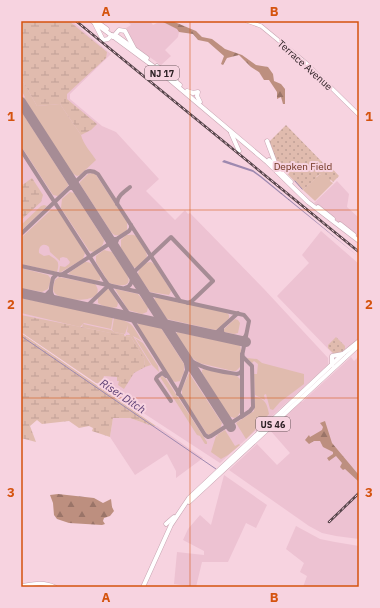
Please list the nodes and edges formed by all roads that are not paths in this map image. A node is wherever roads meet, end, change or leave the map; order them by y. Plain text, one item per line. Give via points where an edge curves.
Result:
1 (94, 21) edge
2 (247, 21) edge
3 (113, 35) junction
4 (134, 48) junction
5 (359, 115) edge
6 (220, 122) junction
7 (267, 142) dead end
8 (239, 151) dead end
9 (279, 169) junction
10 (359, 240) edge
11 (359, 341) edge
12 (359, 345) edge
13 (343, 354) junction
14 (342, 360) junction
15 (336, 361) junction
16 (332, 365) junction
17 (322, 378) junction
18 (227, 466) junction
19 (222, 470) junction
20 (228, 473) dead end
21 (178, 514) junction
22 (166, 524) dead end
23 (146, 582) junction
24 (21, 586) edge
25 (55, 587) edge
26 (144, 587) edge

1 - 3 highway, NJ 17
1 - 3 highway via 103,40
2 - 5 main road, Terrace Avenue via 261,26 307,64
3 - 4 highway, NJ 17
3 - 4 highway via 119,30 125,31
3 - 6 highway, NJ 17
4 - 9 highway, NJ 17 via 187,91 198,92 200,102
6 - 8 highway via 233,136
6 - 10 highway, NJ 17 via 264,159 308,202
7 - 9 highway
9 - 10 highway, NJ 17 via 312,201
11 - 13 highway, US 46
12 - 14 highway, US 46
13 - 15 highway, US 46
13 - 16 highway via 332,356
14 - 15 highway
14 - 17 highway, US 46
15 - 16 highway, US 46
15 - 17 highway
16 - 19 highway, US 46 via 241,449
17 - 18 highway, US 46
18 - 19 highway, US 46
18 - 20 highway
19 - 21 highway, US 46 via 191,496
19 - 23 highway, US 46 via 187,504
21 - 22 highway
21 - 23 highway, US 46
23 - 26 highway, US 46
24 - 25 main road via 41,583

